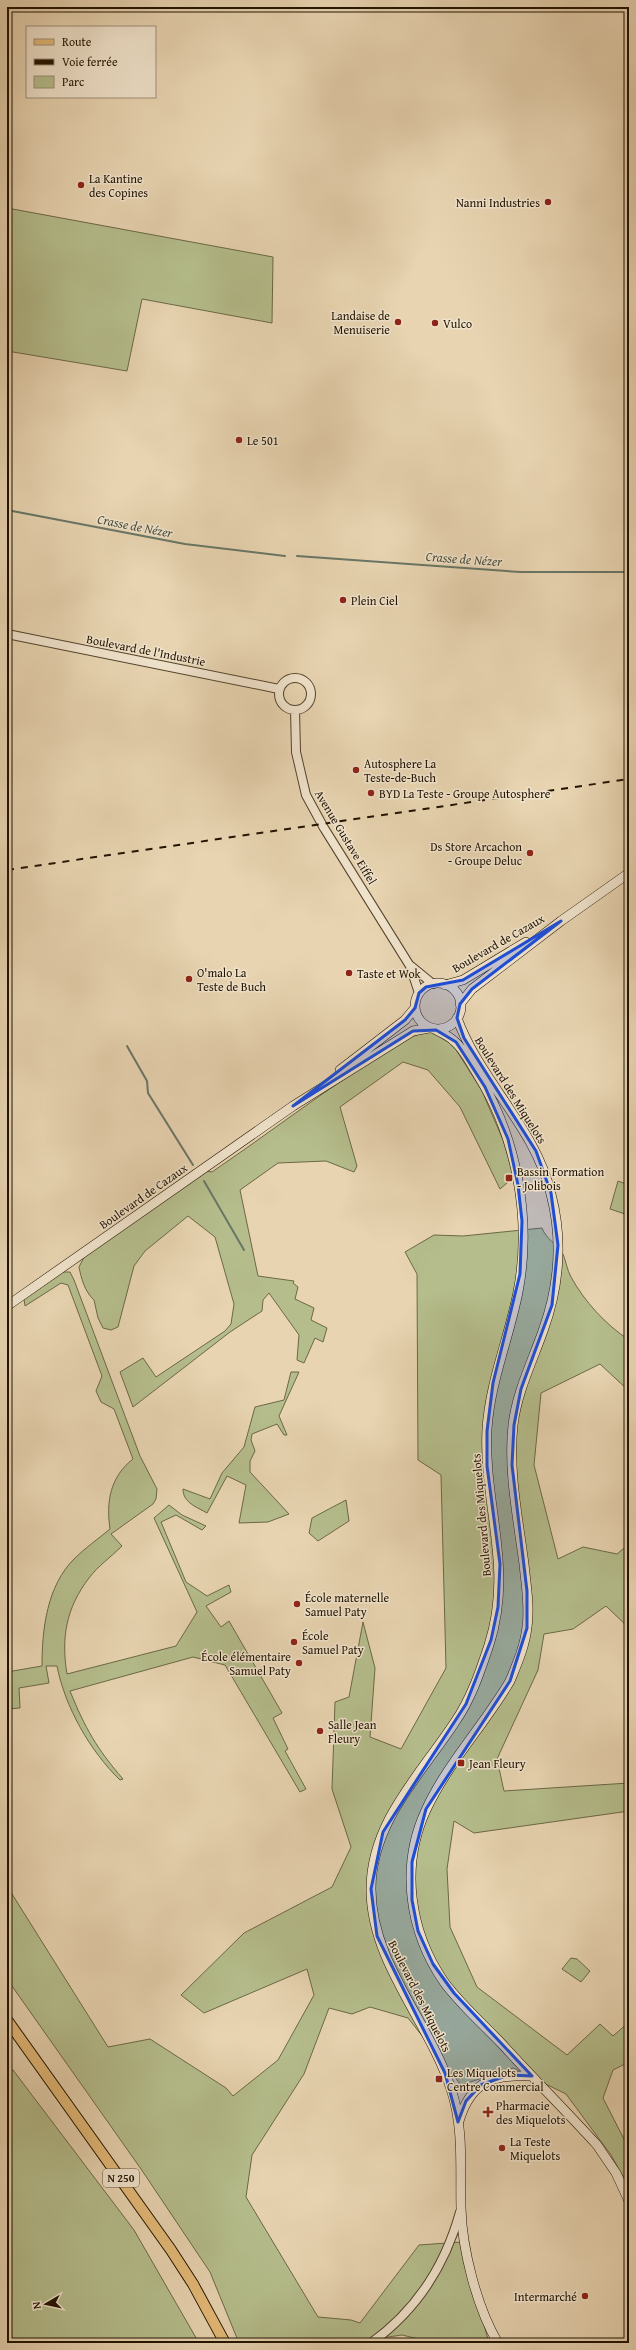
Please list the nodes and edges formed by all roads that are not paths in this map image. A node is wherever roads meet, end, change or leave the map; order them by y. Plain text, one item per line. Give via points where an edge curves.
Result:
1 (7, 634) edge
2 (279, 689) junction
3 (295, 710) junction
4 (629, 873) edge
5 (561, 920) junction
6 (410, 966) junction
7 (433, 984) junction
8 (446, 985) junction
9 (419, 993) junction
10 (460, 1004) junction
11 (415, 1008) junction
12 (457, 1018) junction
13 (433, 1029) junction
14 (293, 1106) junction
15 (7, 1306) edge
16 (7, 2020) edge
17 (532, 2076) junction
18 (458, 2122) junction
19 (629, 2201) edge
20 (461, 2209) junction
21 (225, 2343) edge
22 (371, 2343) edge
23 (498, 2343) edge

1 - 2 street, Boulevard de l'Industrie
2 - 3 street via 280,700 284,706
2 - 3 street via 283,682 295,677 306,681 310,686 309,703
3 - 6 street, Avenue Gustave Eiffel via 296,752 306,795
4 - 5 main road, Boulevard de Cazaux
5 - 8 main road, Boulevard de Cazaux via 464,980
5 - 10 main road, Boulevard de Cazaux via 472,989
6 - 7 street, Avenue Gustave Eiffel
6 - 9 street, Avenue Gustave Eiffel
7 - 8 main road
7 - 9 main road
8 - 10 main road via 457,994
9 - 11 main road
10 - 12 main road
11 - 13 main road via 419,1020
11 - 14 main road, Boulevard de Cazaux via 405,1020
12 - 13 main road via 448,1027
12 - 17 main road, Boulevard des Miquelots via 464,1038 529,1138 544,1169 557,1229 558,1272 552,1305 522,1388 514,1425 512,1465 527,1591 527,1628 510,1681 426,1809 413,1848 412,1900 424,1946 445,1983
13 - 14 main road, Boulevard de Cazaux via 413,1031
13 - 18 main road, Boulevard des Miquelots via 456,1042 485,1087 508,1139 521,1202 522,1248 518,1291 493,1383 487,1431 487,1466 500,1564 498,1607 491,1640 466,1704 413,1782 383,1832 371,1889 377,1936 445,2074 452,2091
14 - 15 main road, Boulevard de Cazaux
16 - 21 main road, N 250 via 167,2244 193,2284
17 - 18 main road, Boulevard des Miquelots via 508,2075 481,2085 466,2101
17 - 19 main road, Boulevard des Miquelots via 597,2145 616,2173
18 - 20 main road, Boulevard des Miquelots
20 - 22 street via 442,2262 432,2281 403,2317
20 - 23 main road, Boulevard des Miquelots via 466,2249 475,2284 485,2316

